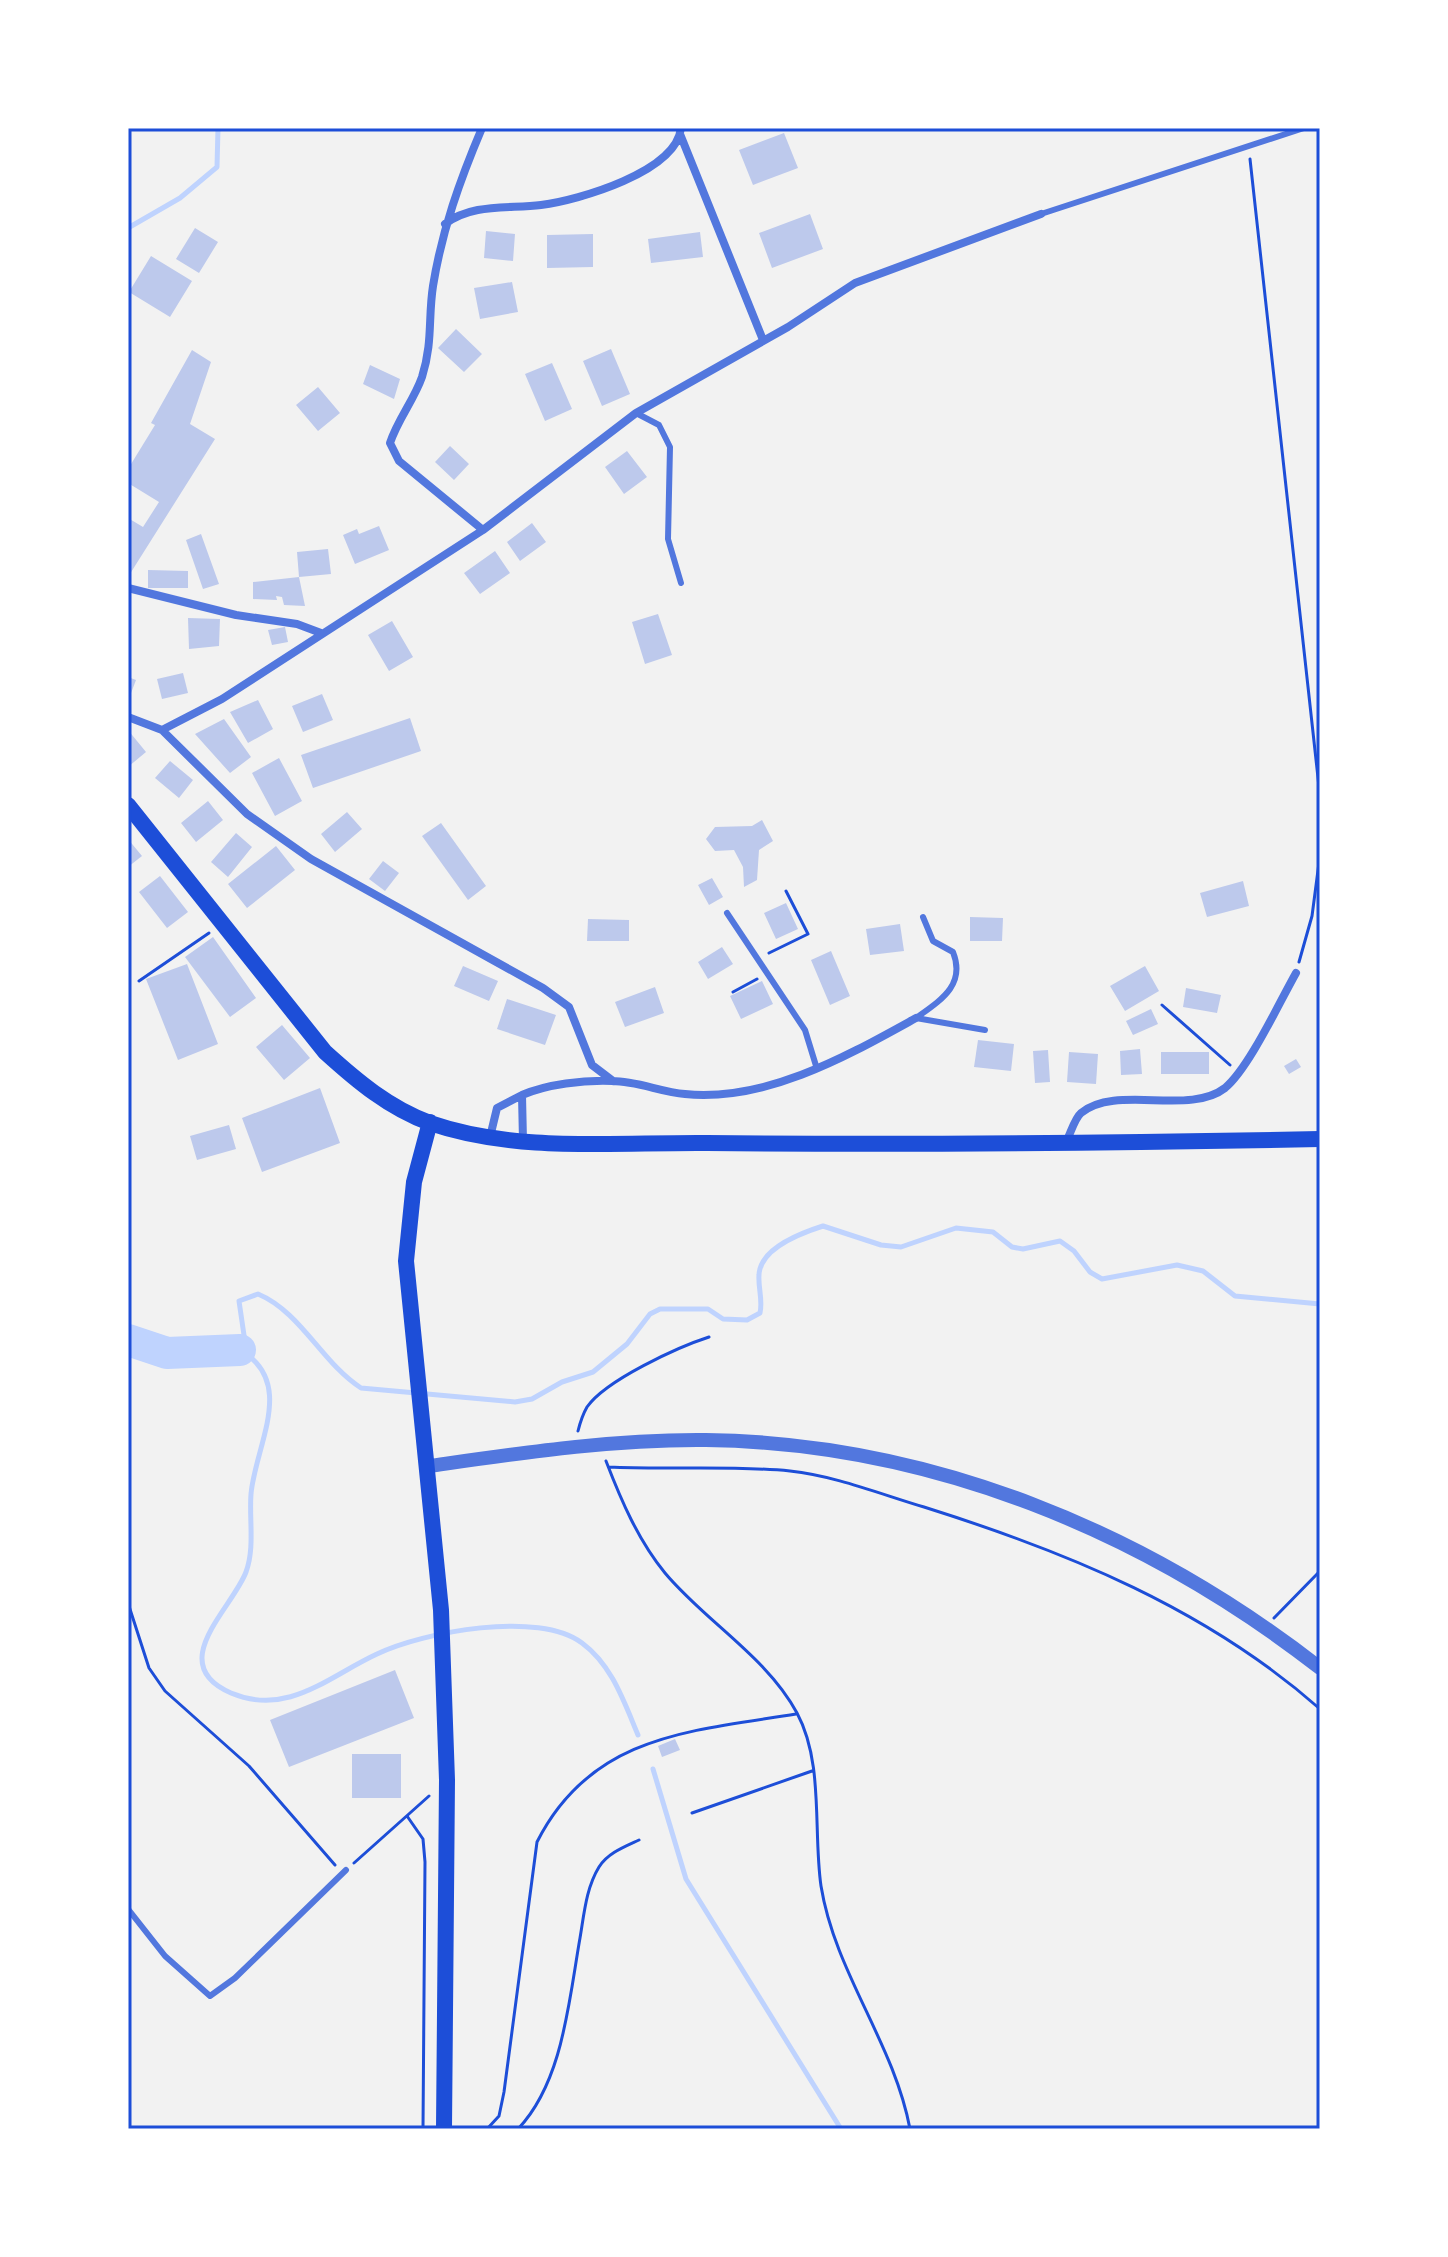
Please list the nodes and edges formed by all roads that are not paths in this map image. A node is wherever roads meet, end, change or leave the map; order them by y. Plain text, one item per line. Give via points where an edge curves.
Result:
1 (482, 128) edge
2 (1304, 128) edge
3 (680, 131) edge
4 (1041, 214) joint
5 (445, 225) junction
6 (763, 340) junction
7 (636, 413) junction
8 (483, 530) junction
9 (681, 583) dead end
10 (128, 588) edge
11 (321, 633) junction
12 (128, 717) edge
13 (162, 730) junction
14 (128, 805) edge
15 (727, 913) dead end
16 (923, 917) dead end
17 (1296, 973) road end
18 (916, 1018) junction
19 (985, 1030) dead end
20 (817, 1069) junction
21 (613, 1081) junction
22 (522, 1095) junction
23 (430, 1122) junction
24 (490, 1137) junction
25 (1320, 1139) edge
26 (1067, 1140) junction
27 (523, 1141) junction
28 (429, 1466) junction
29 (1320, 1668) edge
30 (346, 1870) road end
31 (128, 1909) edge
32 (444, 2129) edge

1 - 5 street
2 - 4 lane
3 - 5 street via 672,151 606,189 544,205 474,210
3 - 6 street
4 - 6 street via 855,283
5 - 8 street via 432,290 432,335 421,379 390,443 399,461
6 - 7 street
7 - 8 street
7 - 9 lane via 659,425 670,447 668,539
8 - 11 street
10 - 11 street
11 - 13 street via 222,699
12 - 13 street
13 - 21 street via 247,814 311,859 569,1007 592,1065
14 - 23 main road via 325,1052 357,1082
15 - 20 lane via 805,1030
16 - 18 lane via 933,941 953,952 958,974 946,997
17 - 26 street via 1239,1072 1224,1088 1206,1097 1102,1103 1080,1113
18 - 19 lane
18 - 20 street
20 - 21 street via 745,1090 687,1095
21 - 22 street via 542,1087
22 - 24 street via 497,1108
22 - 27 street
23 - 24 main road
23 - 28 main road via 414,1182 406,1261
24 - 27 main road
25 - 26 main road
26 - 27 main road
28 - 29 street via 599,1443 707,1440 824,1449 904,1464 998,1491 1090,1526 1186,1575
28 - 32 main road via 447,1780
30 - 31 lane via 210,1996 165,1956

